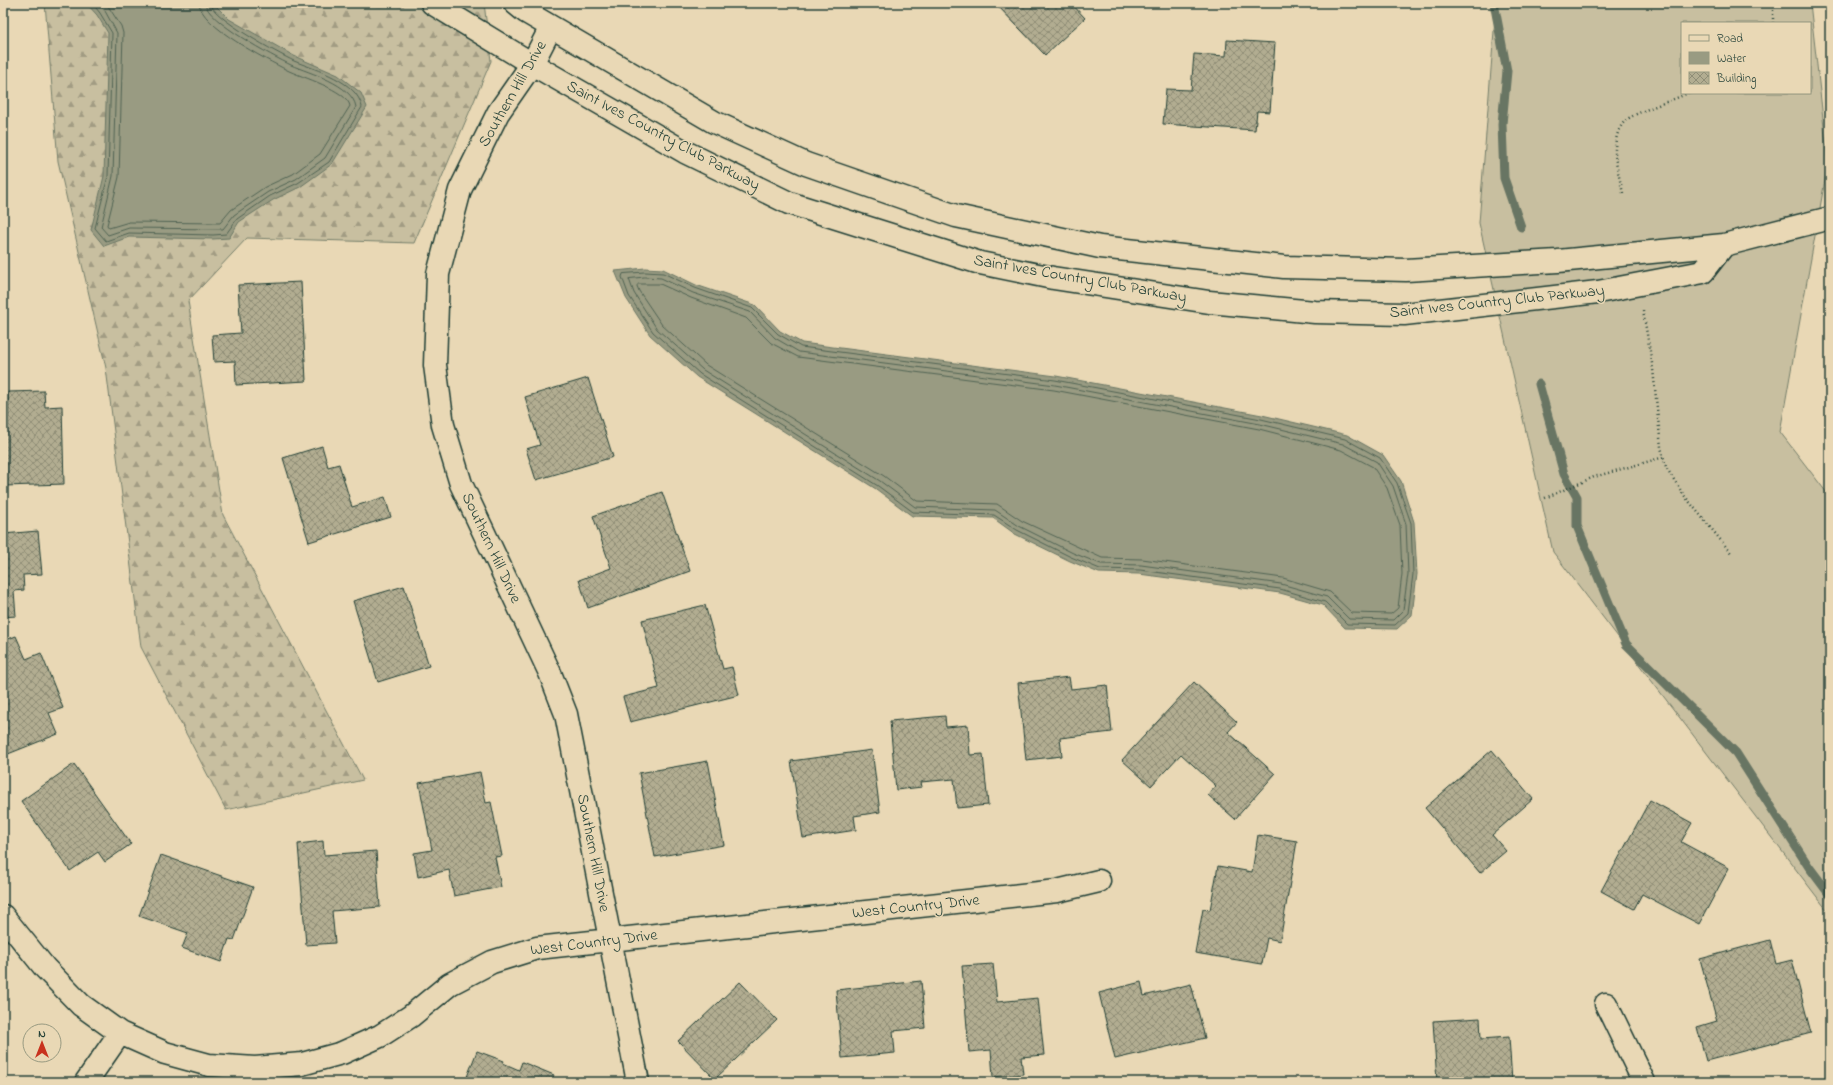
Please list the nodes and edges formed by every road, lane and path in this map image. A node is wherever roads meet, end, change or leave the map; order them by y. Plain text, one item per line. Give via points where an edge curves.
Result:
1 (432, 3) edge
2 (515, 3) edge
3 (1773, 3) edge
4 (1773, 22) edge
5 (551, 27) junction
6 (532, 64) junction
7 (1686, 94) edge
8 (1623, 193) dead end
9 (1830, 218) edge
10 (1724, 246) junction
11 (1643, 307) dead end
12 (1664, 457) junction
13 (1545, 498) dead end
14 (1732, 554) dead end
15 (1099, 880) dead end
16 (3, 916) edge
17 (610, 940) junction
18 (1606, 1004) dead end
19 (120, 1033) junction
20 (86, 1082) edge
21 (638, 1082) edge
22 (1644, 1082) edge

1 - 6 street, Saint Ives Country Club Parkway
2 - 5 street, Saint Ives Country Club Parkway
3 - 4 path
5 - 6 street, Southern Hill Drive
5 - 10 street, Saint Ives Country Club Parkway via 714,122 806,164 956,216 1100,247 1284,267 1406,270 1558,261
6 - 10 street, Saint Ives Country Club Parkway via 685,152 789,202 980,263 1053,278 1208,302 1315,312 1404,314 1598,292 1703,272
6 - 17 street, Southern Hill Drive via 498,113 460,190 438,274 435,365 443,425 460,484 550,673 566,714
7 - 8 path via 1638,114 1621,127 1615,150
9 - 10 street, Saint Ives Country Club Parkway
11 - 12 path
12 - 13 path via 1590,479
12 - 14 path via 1666,467 1683,494
15 - 17 street, West Country Drive via 1057,891
16 - 19 street, West Country Drive via 45,968 81,1005
17 - 19 street, West Country Drive via 537,948 492,962 450,984 411,1016 380,1036 342,1053 302,1064 255,1068 209,1065 165,1053
17 - 21 street, Southern Hill Drive
18 - 22 street
19 - 20 street

